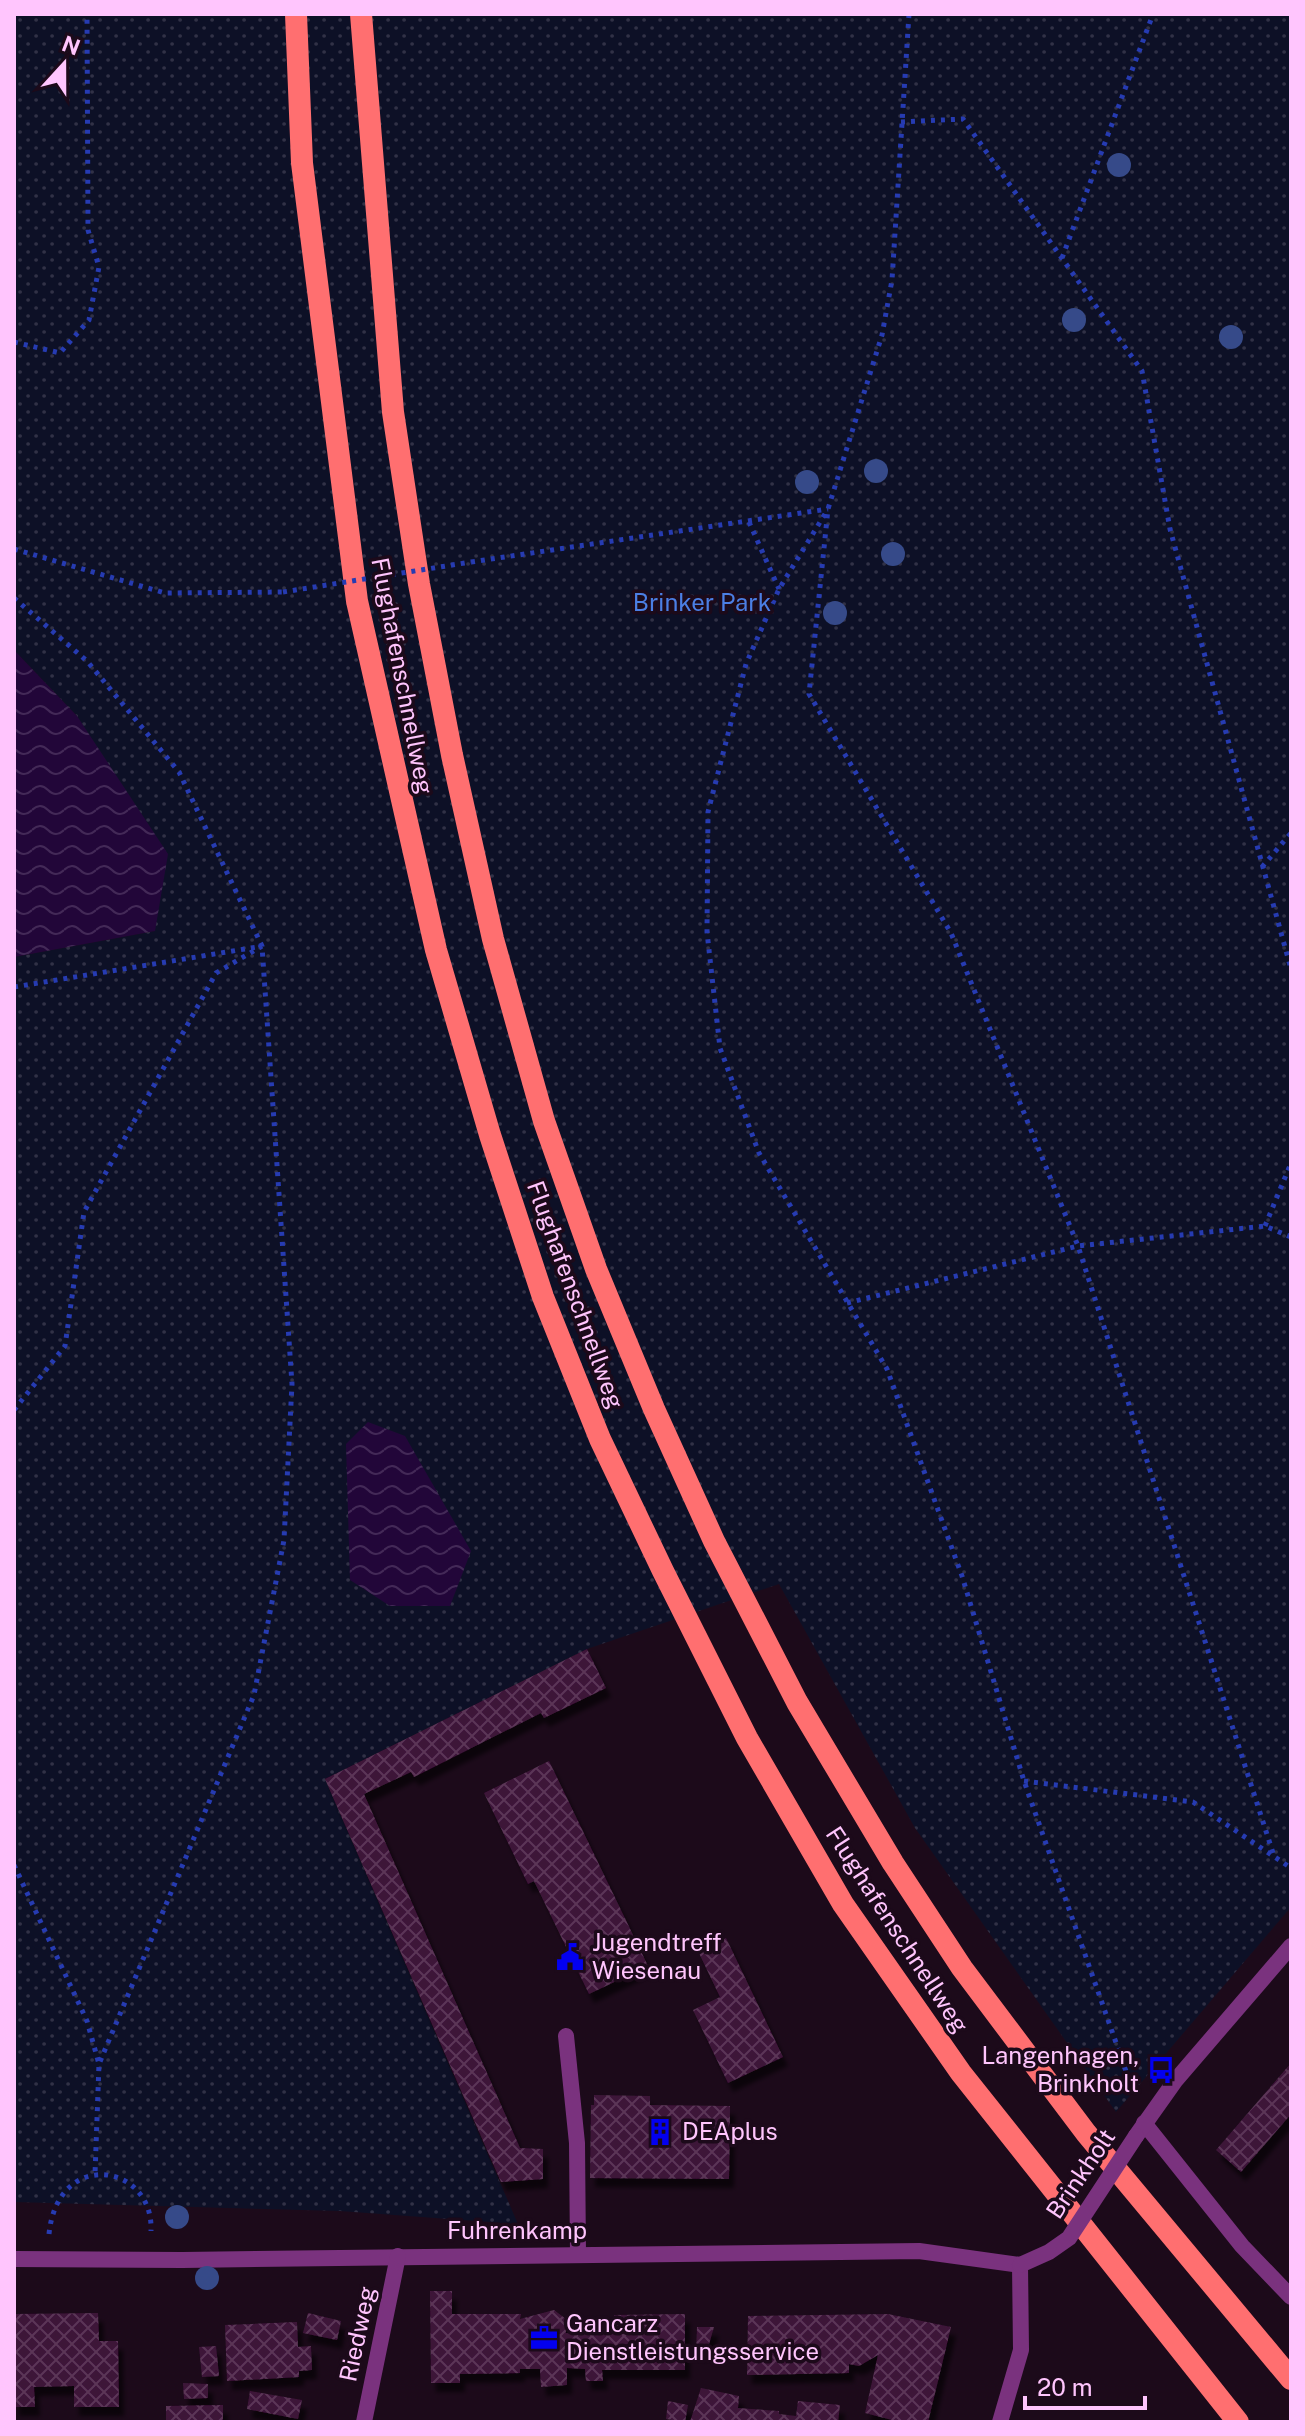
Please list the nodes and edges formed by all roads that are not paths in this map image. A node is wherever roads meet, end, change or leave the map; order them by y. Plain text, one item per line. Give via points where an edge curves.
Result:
1 (296, 14) edge
2 (361, 14) edge
3 (1291, 1946) edge
4 (566, 2036) dead end
5 (1140, 2129) junction
6 (578, 2254) junction
7 (398, 2256) junction
8 (14, 2259) edge
9 (1020, 2265) junction
10 (1291, 2297) edge
11 (1291, 2379) edge
12 (364, 2422) edge
13 (1000, 2422) edge
14 (1238, 2422) edge

1 - 14 highway, Flughafenschnellweg via 302,163 357,601 436,950 543,1297 600,1439 663,1571 747,1738 843,1904 961,2073
2 - 11 highway, Flughafenschnellweg via 393,412 419,584 493,939 544,1121 596,1269 714,1541 797,1702 893,1863 962,1968 1086,2133
3 - 5 street, Brinkholt
4 - 6 street via 577,2143
5 - 9 street, Brinkholt, bridge via 1069,2238
5 - 10 street
6 - 7 street, Fuhrenkamp
6 - 9 street, Fuhrenkamp via 919,2251
7 - 8 street, Fuhrenkamp
7 - 12 street, Riedweg
9 - 13 street via 1021,2350

